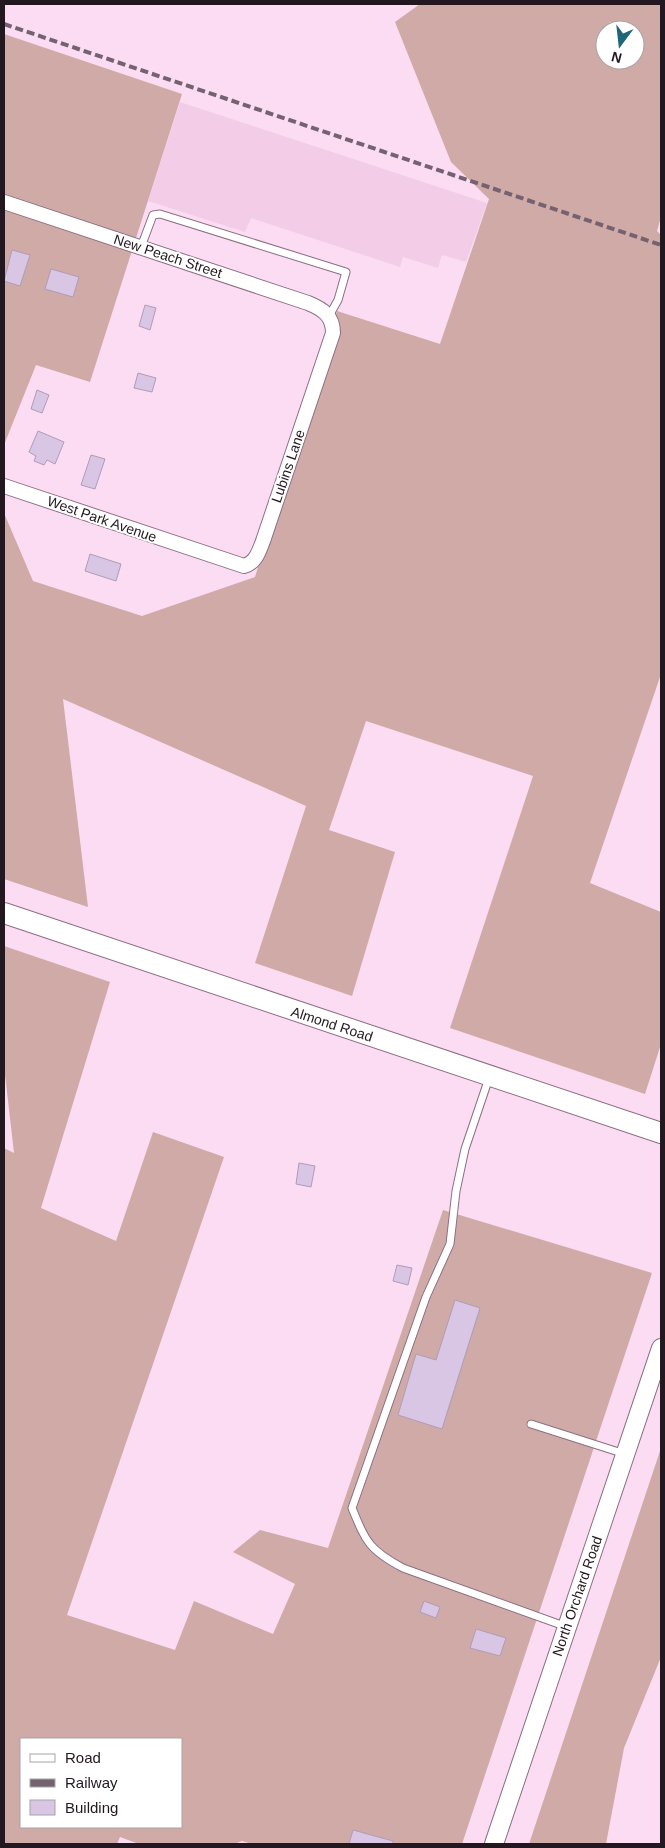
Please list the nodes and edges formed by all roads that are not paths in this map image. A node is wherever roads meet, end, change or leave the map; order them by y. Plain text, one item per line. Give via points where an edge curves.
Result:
1 (4, 202) edge
2 (141, 247) junction
3 (329, 316) junction
4 (4, 486) edge
5 (200, 552) joint
6 (4, 913) edge
7 (489, 1076) junction
8 (661, 1134) edge
9 (661, 1348) edge
10 (531, 1424) dead end
11 (625, 1454) junction
12 (567, 1627) junction
13 (494, 1844) edge

1 - 2 street, New Peach Street
2 - 3 street, New Peach Street via 308,303
2 - 3 lane via 153,215 160,214 346,272 338,300
3 - 5 street, Lubins Lane via 333,333 256,557 244,566
4 - 5 street, West Park Avenue
6 - 7 main road, Almond Road
7 - 8 main road, Almond Road
7 - 12 lane via 465,1149 450,1244 426,1296 352,1508 365,1540 381,1557 403,1568
9 - 11 street, North Orchard Road
10 - 11 lane
11 - 12 street, North Orchard Road
12 - 13 street, North Orchard Road

